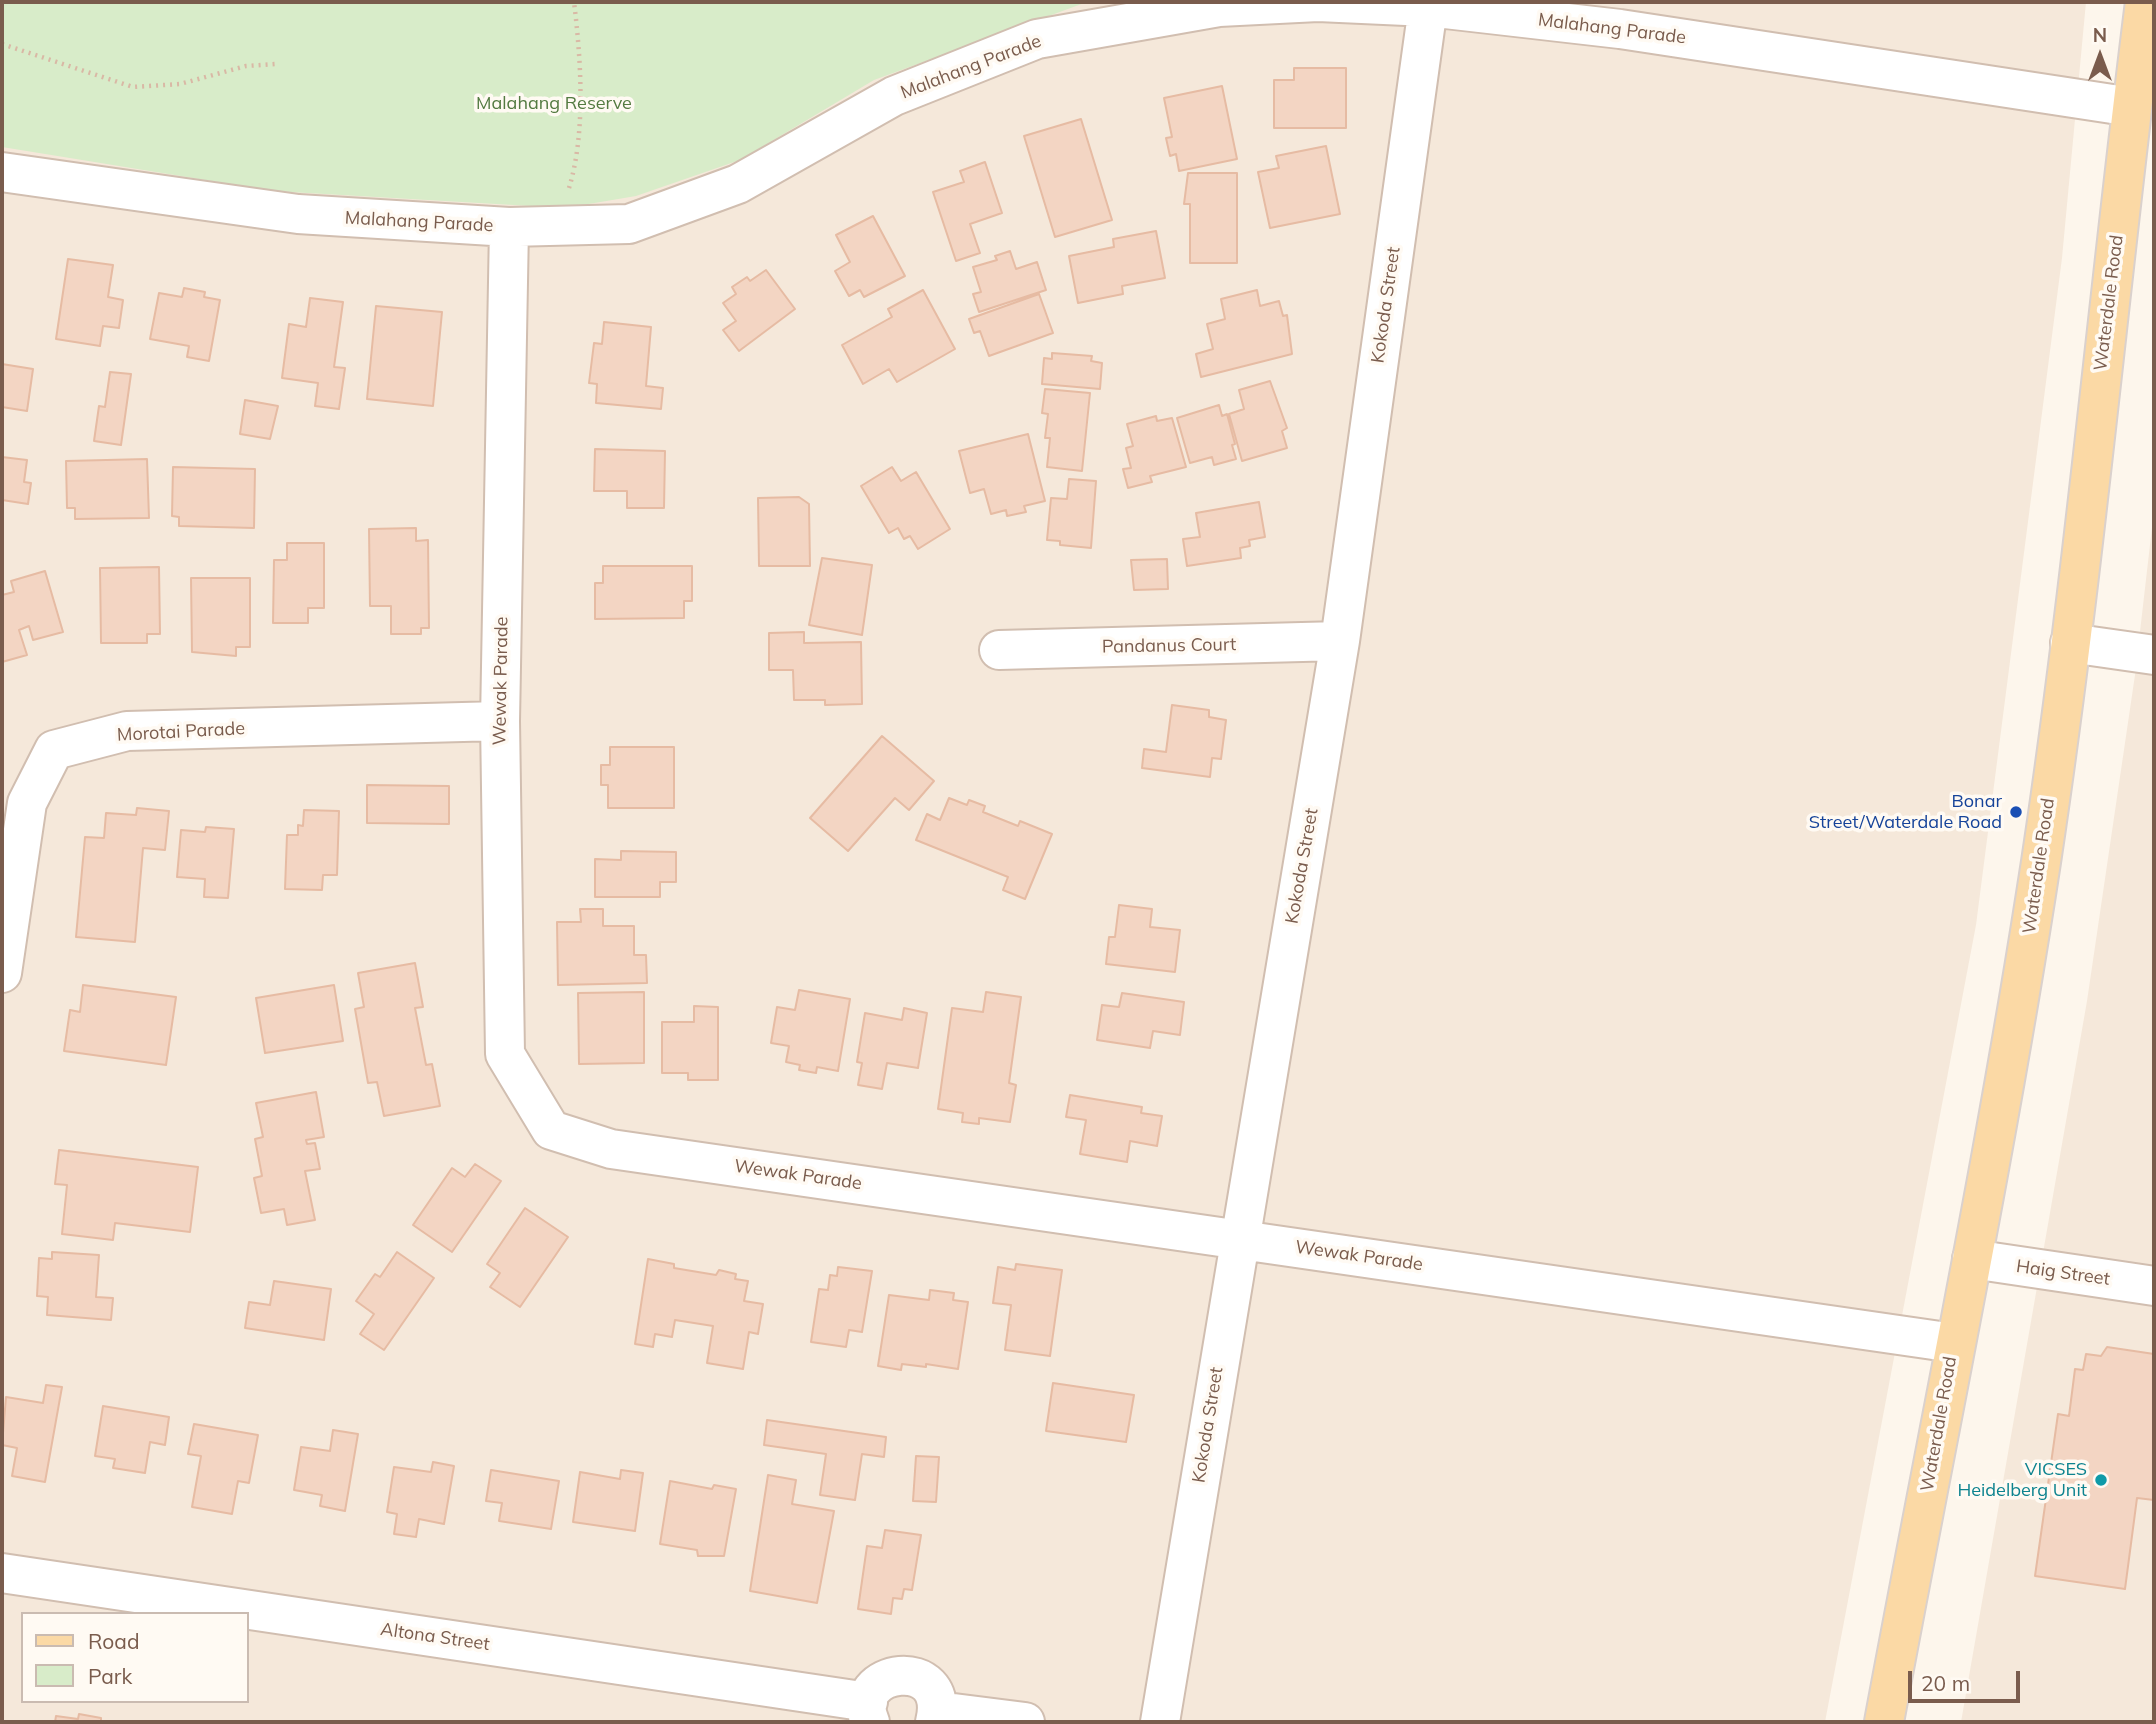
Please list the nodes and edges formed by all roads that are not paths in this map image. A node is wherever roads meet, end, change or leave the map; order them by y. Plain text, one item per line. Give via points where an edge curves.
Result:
1 (1219, 4) edge
2 (1427, 7) junction
3 (1622, 15) edge
4 (2147, 23) edge
5 (2132, 107) junction
6 (2, 172) edge
7 (509, 227) junction
8 (1340, 641) junction
9 (2070, 643) junction
10 (999, 650) dead end
11 (2154, 654) edge
12 (499, 721) junction
13 (2, 973) edge
14 (1239, 1238) junction
15 (1972, 1259) junction
16 (2154, 1286) edge
17 (1954, 1343) junction
18 (2, 1573) edge
19 (245, 1612) edge
20 (248, 1612) edge
21 (869, 1712) edge
22 (937, 1716) edge
23 (1025, 1722) edge
24 (1160, 1722) edge
25 (1884, 1722) edge

1 - 2 street, Malahang Parade
1 - 7 street, Malahang Parade via 1037,39 894,96 738,184 629,224
2 - 3 street, Malahang Parade
2 - 8 street, Kokoda Street
3 - 5 street, Malahang Parade
4 - 5 main road, Waterdale Road
5 - 9 main road, Waterdale Road
6 - 7 street, Malahang Parade via 298,214
7 - 12 street, Wewak Parade
8 - 10 street, Pandanus Court
8 - 14 street, Kokoda Street
9 - 11 street
9 - 15 main road, Waterdale Road via 2028,944
12 - 13 street, Morotai Parade via 127,731 54,750 27,803
12 - 14 street, Wewak Parade via 506,1054 551,1130 611,1149
14 - 17 street, Wewak Parade
14 - 24 street, Kokoda Street
15 - 16 street, Haig Street
15 - 17 main road, Waterdale Road
17 - 25 main road, Waterdale Road
18 - 19 street, Altona Street
20 - 21 street, Altona Street
21 - 22 street via 873,1690 894,1675 907,1674 930,1687
22 - 23 street

